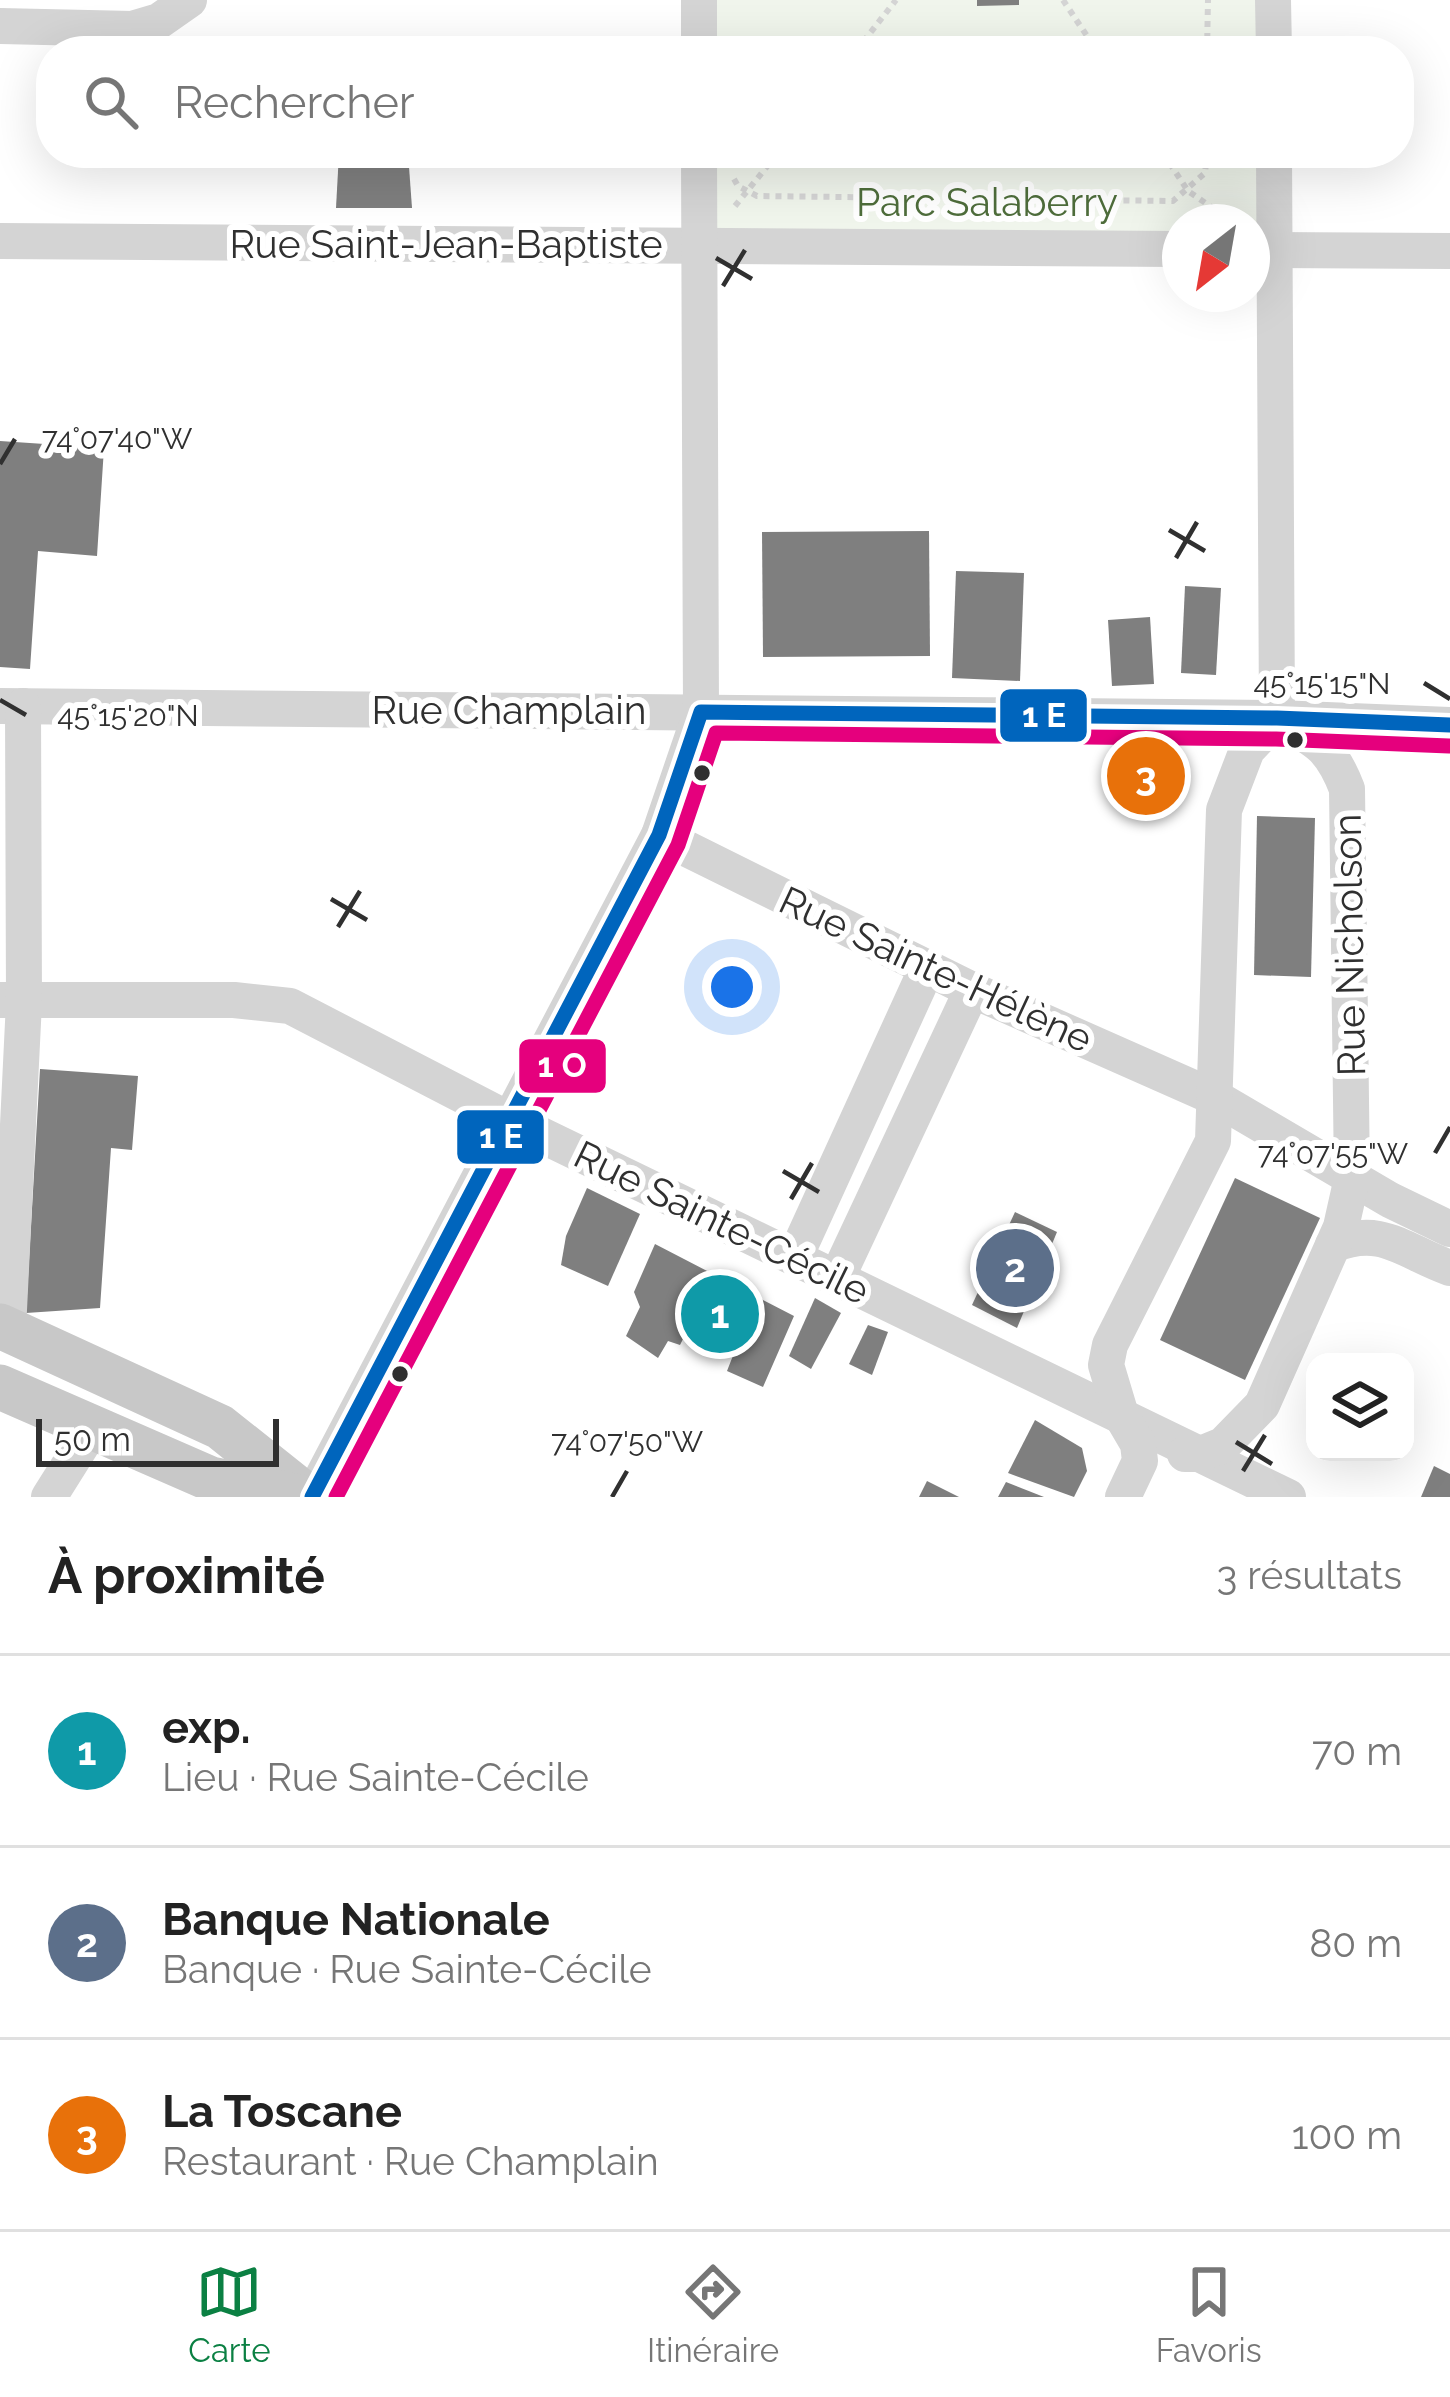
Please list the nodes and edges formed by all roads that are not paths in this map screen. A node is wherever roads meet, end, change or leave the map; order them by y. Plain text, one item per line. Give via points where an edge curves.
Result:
1 (189, 0) edge
2 (699, 0) edge
3 (1273, 0) edge
4 (0, 26) edge
5 (699, 36) edge
6 (1274, 36) edge
7 (699, 168) edge
8 (1272, 168) edge
9 (1268, 204) edge
10 (0, 241) edge
11 (700, 246) junction
12 (1162, 249) edge
13 (1270, 250) edge
14 (1450, 251) edge
15 (1265, 312) edge
16 (11, 706) edge
17 (701, 712) junction
18 (1277, 718) junction
19 (1450, 725) edge
20 (659, 835) junction
21 (927, 968) junction
22 (972, 990) junction
23 (12, 1001) edge
24 (1216, 1098) junction
25 (509, 1120) junction
26 (1352, 1178) junction
27 (1450, 1229) edge
28 (1333, 1245) junction
29 (795, 1257) junction
30 (1450, 1268) edge
31 (837, 1278) junction
32 (4, 1328) edge
33 (0, 1387) edge
34 (1121, 1415) junction
35 (93, 1427) junction
36 (1201, 1454) junction
37 (1140, 1461) junction
38 (67, 1490) edge
39 (307, 1497) edge
40 (1123, 1497) edge
41 (1288, 1497) edge

1 - 4 street via 132,29
2 - 5 street
3 - 6 street
7 - 11 street
8 - 9 street
10 - 11 street, Rue Saint-Jean-Baptiste
11 - 12 street, Rue Saint-Jean-Baptiste
11 - 17 street
13 - 14 street
15 - 18 street
16 - 17 street, Rue Champlain
16 - 23 street
17 - 18 street, Rue Champlain
17 - 20 street
18 - 19 street, Rue Champlain
18 - 24 street via 1247,750 1224,810
18 - 26 street, Rue Nicholson via 1317,740 1347,789
20 - 21 street, Rue Sainte-Hélène
20 - 25 street
21 - 22 street, Rue Sainte-Hélène
21 - 29 street
22 - 24 street, Rue Sainte-Hélène
22 - 31 street
23 - 25 street, Rue Sainte-Cécile via 290,1006
23 - 32 street
24 - 26 street, Rue Sainte-Hélène
24 - 34 street via 1213,1141 1110,1346 1106,1365
25 - 29 street, Rue Sainte-Cécile
25 - 39 street
26 - 27 street, Rue Sainte-Hélène
26 - 28 street, Rue Nicholson
28 - 30 street via 1359,1234
28 - 36 street, Rue Nicholson via 1262,1405 1240,1431
29 - 31 street, Rue Sainte-Cécile
31 - 34 street, Rue Sainte-Cécile
32 - 39 main road via 220,1427
33 - 35 main road
34 - 36 street, Rue Sainte-Cécile
34 - 37 street
35 - 38 street
35 - 39 main road via 211,1479
36 - 37 street, Rue Nicholson
36 - 41 street, Rue Sainte-Cécile
37 - 40 street

